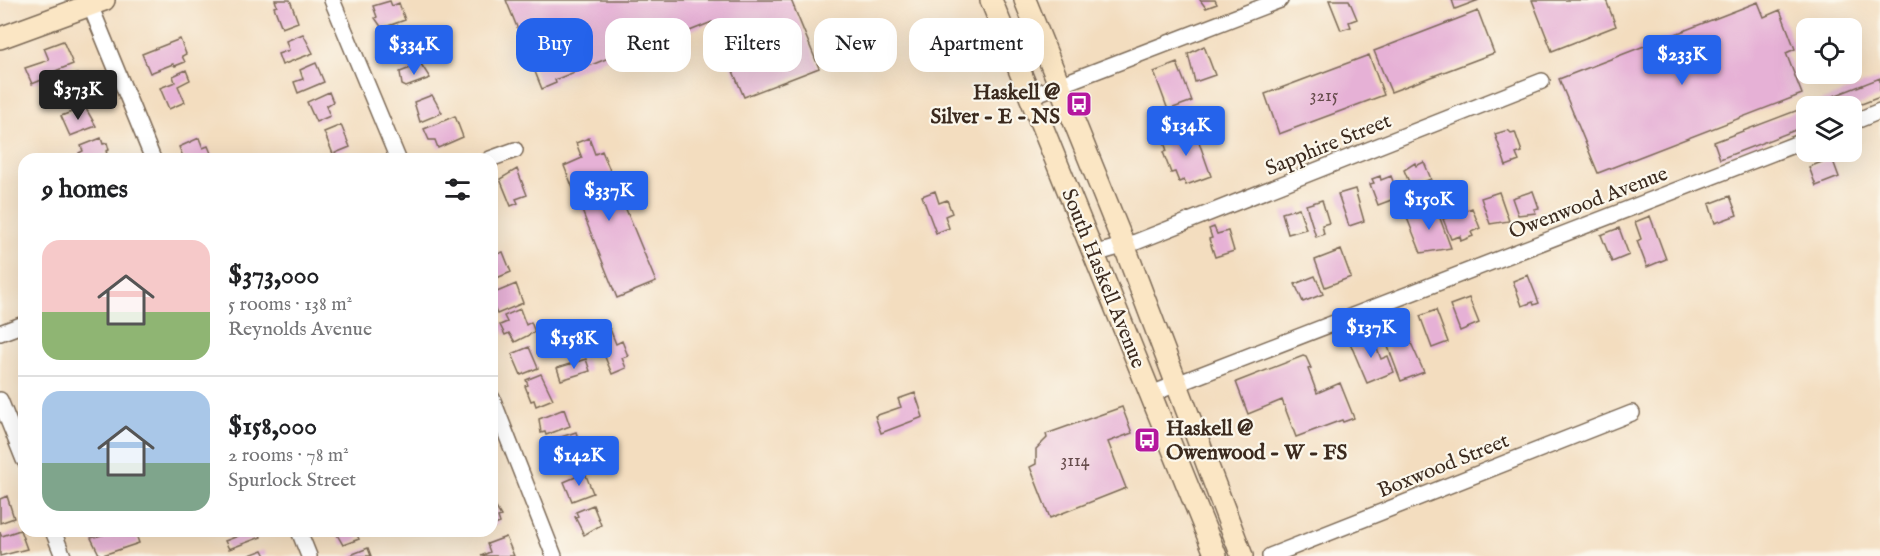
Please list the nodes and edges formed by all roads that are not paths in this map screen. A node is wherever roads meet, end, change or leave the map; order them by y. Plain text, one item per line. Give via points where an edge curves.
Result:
1 (332, 0) edge
2 (991, 0) edge
3 (1025, 0) edge
4 (1280, 0) edge
5 (94, 1) edge
6 (0, 38) edge
7 (1542, 81) dead end
8 (1060, 84) junction
9 (1031, 96) junction
10 (1880, 111) edge
11 (1862, 118) edge
12 (1796, 144) edge
13 (515, 150) dead end
14 (151, 153) edge
15 (396, 153) edge
16 (498, 156) edge
17 (1124, 245) junction
18 (1094, 254) junction
19 (18, 326) edge
20 (0, 333) edge
21 (1177, 384) junction
22 (1151, 394) junction
23 (0, 400) edge
24 (498, 413) edge
25 (1632, 413) dead end
26 (18, 445) edge
27 (55, 537) edge
28 (301, 537) edge
29 (63, 556) edge
30 (309, 556) edge
31 (554, 556) edge
32 (1216, 556) edge
33 (1242, 556) edge
34 (1270, 556) edge

1 - 15 street
2 - 9 main road, South Haskell Avenue
3 - 8 main road, South Haskell Avenue
4 - 8 street
5 - 6 main road
5 - 14 street
7 - 17 street, Sapphire Street
8 - 9 street
8 - 17 main road, South Haskell Avenue
9 - 18 main road, South Haskell Avenue
10 - 11 street
12 - 21 street, Owenwood Avenue
13 - 16 street
17 - 18 street, Sapphire Street
17 - 21 main road, South Haskell Avenue
18 - 22 main road, South Haskell Avenue
19 - 20 street
21 - 22 street, Owenwood Avenue
21 - 33 main road, South Haskell Avenue
22 - 32 main road, South Haskell Avenue
23 - 26 street
24 - 31 street
25 - 34 street, Boxwood Street
27 - 29 street
28 - 30 street

